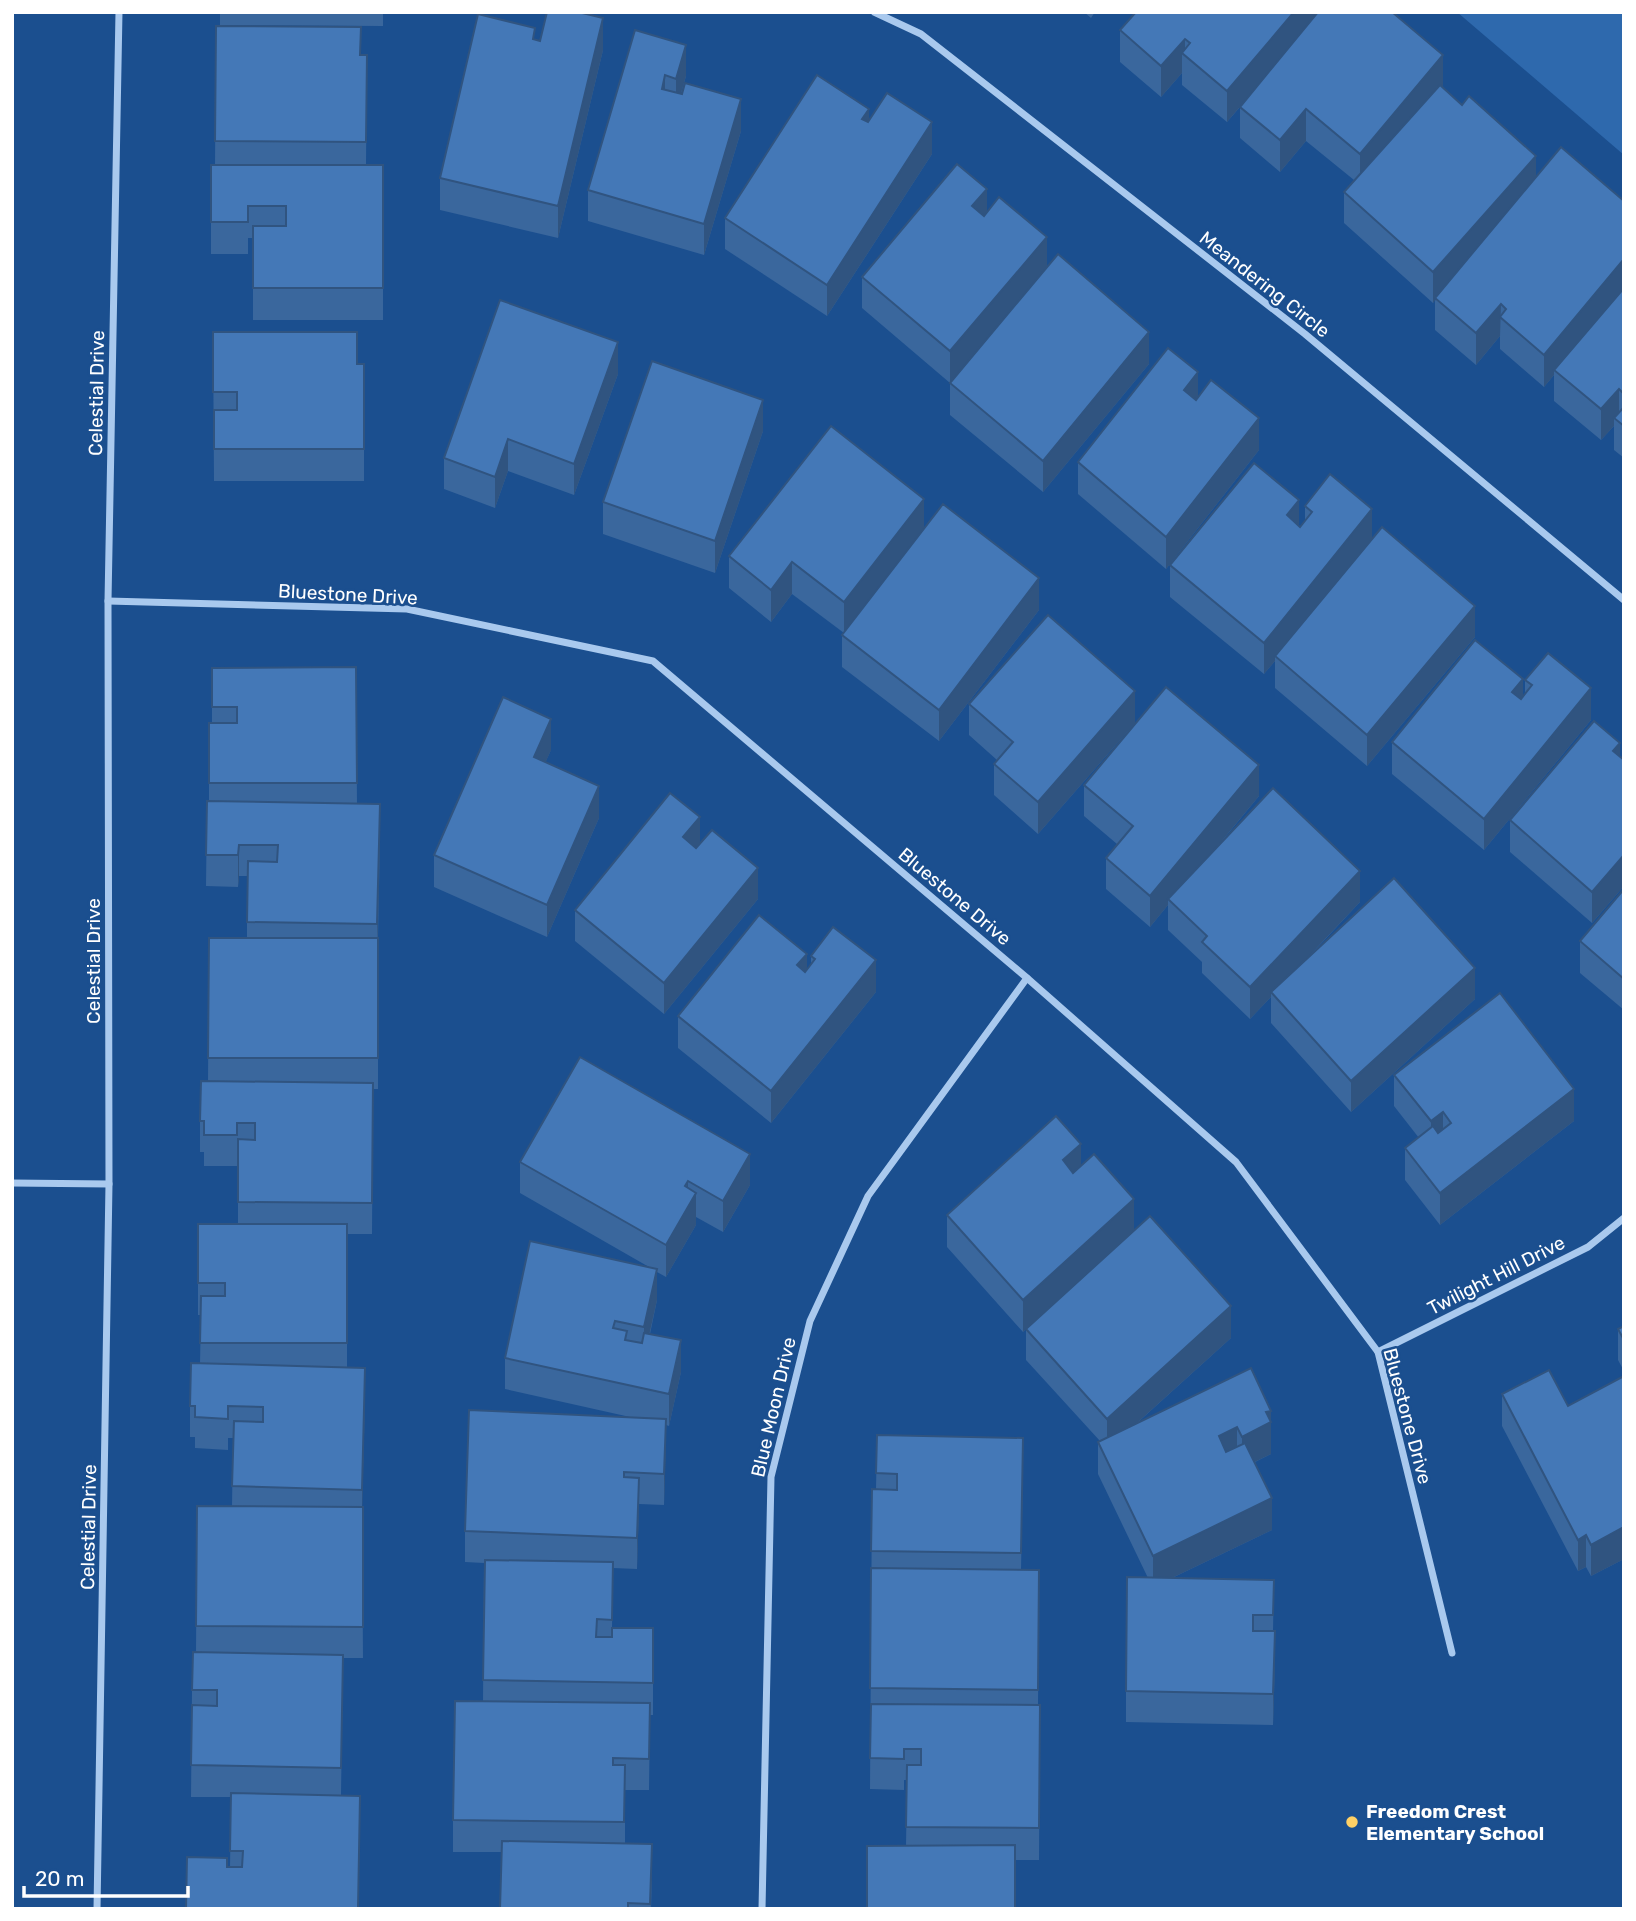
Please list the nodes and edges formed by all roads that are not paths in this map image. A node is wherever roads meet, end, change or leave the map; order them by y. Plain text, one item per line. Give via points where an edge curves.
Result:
1 (119, 12) edge
2 (874, 12) edge
3 (1624, 600) edge
4 (108, 601) junction
5 (1027, 978) junction
6 (12, 1183) edge
7 (109, 1184) junction
8 (1624, 1218) edge
9 (1378, 1352) junction
10 (1452, 1653) dead end
11 (97, 1909) edge
12 (762, 1909) edge

1 - 4 street, Celestial Drive
2 - 3 street, Meandering Circle via 921,34 1250,291
4 - 5 street, Bluestone Drive via 407,609 653,661
4 - 7 street, Celestial Drive
5 - 9 street, Bluestone Drive via 1236,1162
5 - 12 street, Blue Moon Drive via 868,1196 810,1321 771,1477
6 - 7 street
7 - 11 street, Celestial Drive
8 - 9 street, Twilight Hill Drive via 1588,1247
9 - 10 street, Bluestone Drive

